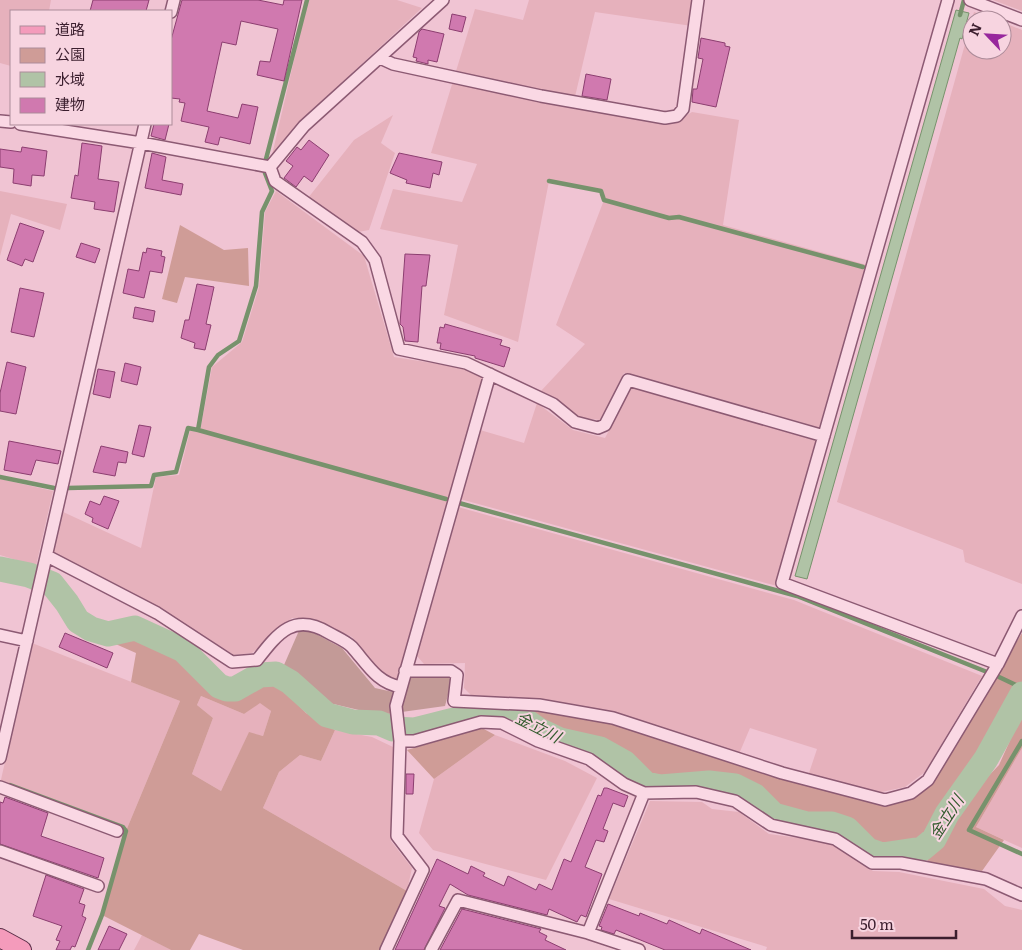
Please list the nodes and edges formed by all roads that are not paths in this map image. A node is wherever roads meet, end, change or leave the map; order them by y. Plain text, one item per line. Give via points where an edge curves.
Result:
1 (443, 0) edge
2 (698, 0) edge
3 (948, 0) edge
4 (971, 0) edge
5 (1022, 20) edge
6 (380, 58) junction
7 (26, 125) edge
8 (145, 125) edge
9 (141, 143) junction
10 (270, 167) junction
11 (490, 374) junction
12 (824, 436) junction
13 (47, 556) junction
14 (1022, 616) edge
15 (0, 635) edge
16 (28, 641) junction
17 (998, 664) junction
18 (405, 671) junction
19 (401, 687) junction
20 (400, 742) junction
21 (0, 758) edge
22 (0, 787) edge
23 (644, 793) junction
24 (117, 831) dead end
25 (0, 851) edge
26 (98, 886) dead end
27 (1022, 896) edge
28 (588, 933) junction
29 (0, 938) edge
30 (22, 950) edge
31 (386, 950) edge
32 (431, 950) edge
33 (639, 950) edge

1 - 6 street
2 - 6 street via 683,109 677,116 665,118 540,96 393,64
3 - 12 street
4 - 5 street
6 - 10 street via 304,126
7 - 9 street
8 - 9 street
9 - 10 street
9 - 13 street
10 - 11 street via 275,180 362,242 375,260 399,349 466,363
11 - 12 street via 553,404 575,422 598,428 605,425 628,380
11 - 18 street
12 - 17 street via 782,582
13 - 16 street
13 - 19 street via 157,613 232,662 257,660 272,640 295,624 315,625 350,645 379,680
14 - 17 street
15 - 16 street
16 - 21 street
17 - 18 street via 928,780 911,793 885,800 782,773 613,718 539,705 454,701 457,675 451,671
18 - 19 street
19 - 20 street via 396,718
20 - 23 street via 481,722 502,724 538,742 589,759 624,784
20 - 31 street via 397,836 423,870
22 - 24 street
23 - 27 street via 696,792 735,802 771,825 835,839 872,863 901,863 986,879
23 - 28 street
25 - 26 street
28 - 32 street via 458,900
28 - 33 street
29 - 30 main road

